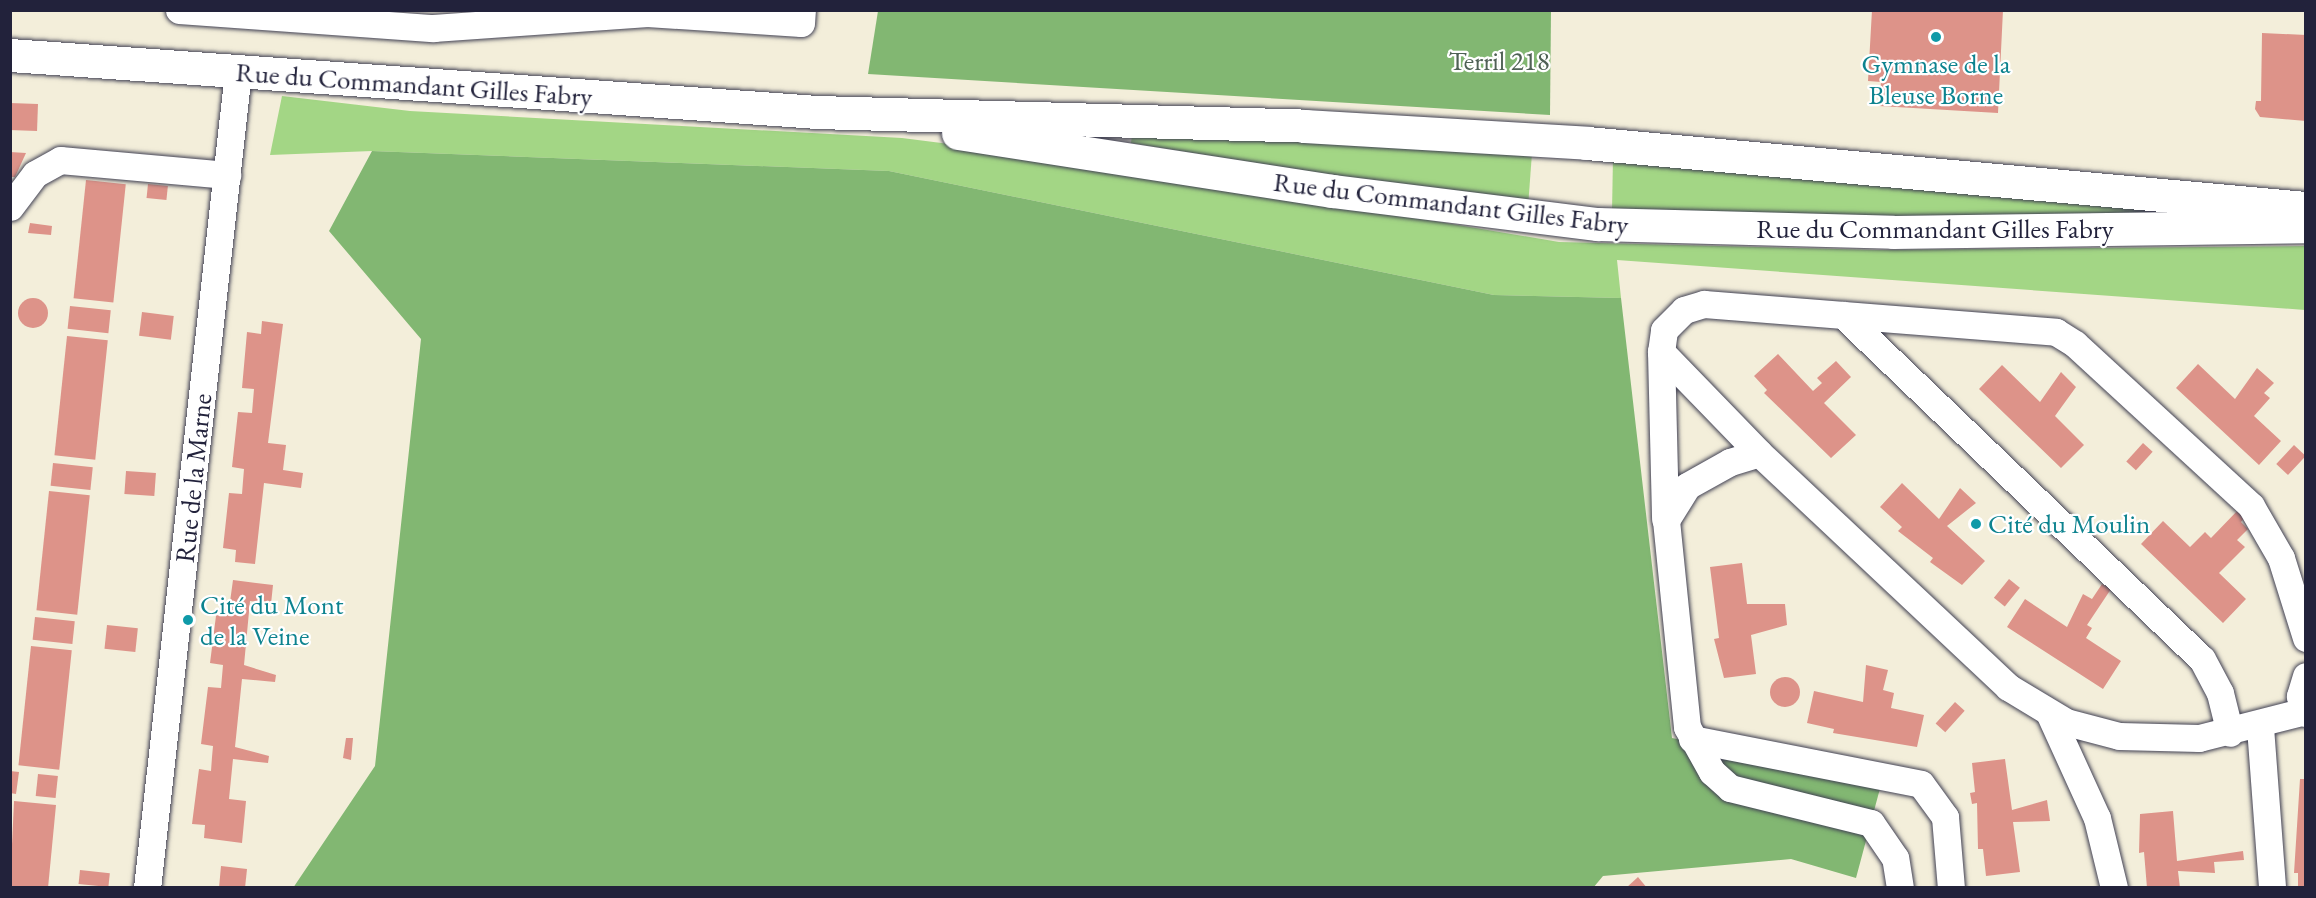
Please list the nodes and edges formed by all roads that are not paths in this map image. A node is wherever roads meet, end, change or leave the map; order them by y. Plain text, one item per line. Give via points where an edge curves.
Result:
1 (179, 10) edge
2 (802, 10) edge
3 (10, 56) edge
4 (238, 72) junction
5 (817, 112) junction
6 (227, 175) junction
7 (10, 207) edge
8 (2306, 208) edge
9 (2306, 226) edge
10 (1843, 315) junction
11 (1661, 352) junction
12 (1760, 453) junction
13 (1665, 520) junction
14 (2306, 638) edge
15 (2306, 676) edge
16 (2305, 712) edge
17 (2050, 715) junction
18 (2260, 727) junction
19 (2230, 734) junction
20 (1692, 739) junction
21 (147, 888) edge
22 (1900, 888) edge
23 (1951, 888) edge
24 (2115, 888) edge
25 (2272, 888) edge

1 - 2 street via 433,28 647,13 801,23
3 - 4 street, Rue du Commandant Gilles Fabry
4 - 5 street, Rue du Commandant Gilles Fabry
4 - 6 street, Rue de la Marne
5 - 8 street, Rue du Commandant Gilles Fabry via 1304,126 1587,143
5 - 9 street, Rue du Commandant Gilles Fabry via 1332,191 1597,224 1893,232
6 - 7 street via 70,159 42,168
6 - 21 street, Rue de la Marne
10 - 11 street via 1704,304 1669,323
10 - 14 street via 2032,326 2075,344 2251,506 2281,558
10 - 19 street via 2202,659 2220,693
11 - 12 street
11 - 13 street
12 - 13 street via 1698,478
12 - 17 street via 2008,687
13 - 20 street via 1680,693
15 - 16 street via 2300,696
16 - 18 street
17 - 19 street via 2084,729 2130,737
17 - 24 street via 2097,818
18 - 19 street
18 - 25 street
20 - 22 street via 1712,772 1730,788 1871,823 1895,858
20 - 23 street via 1921,784 1945,817

